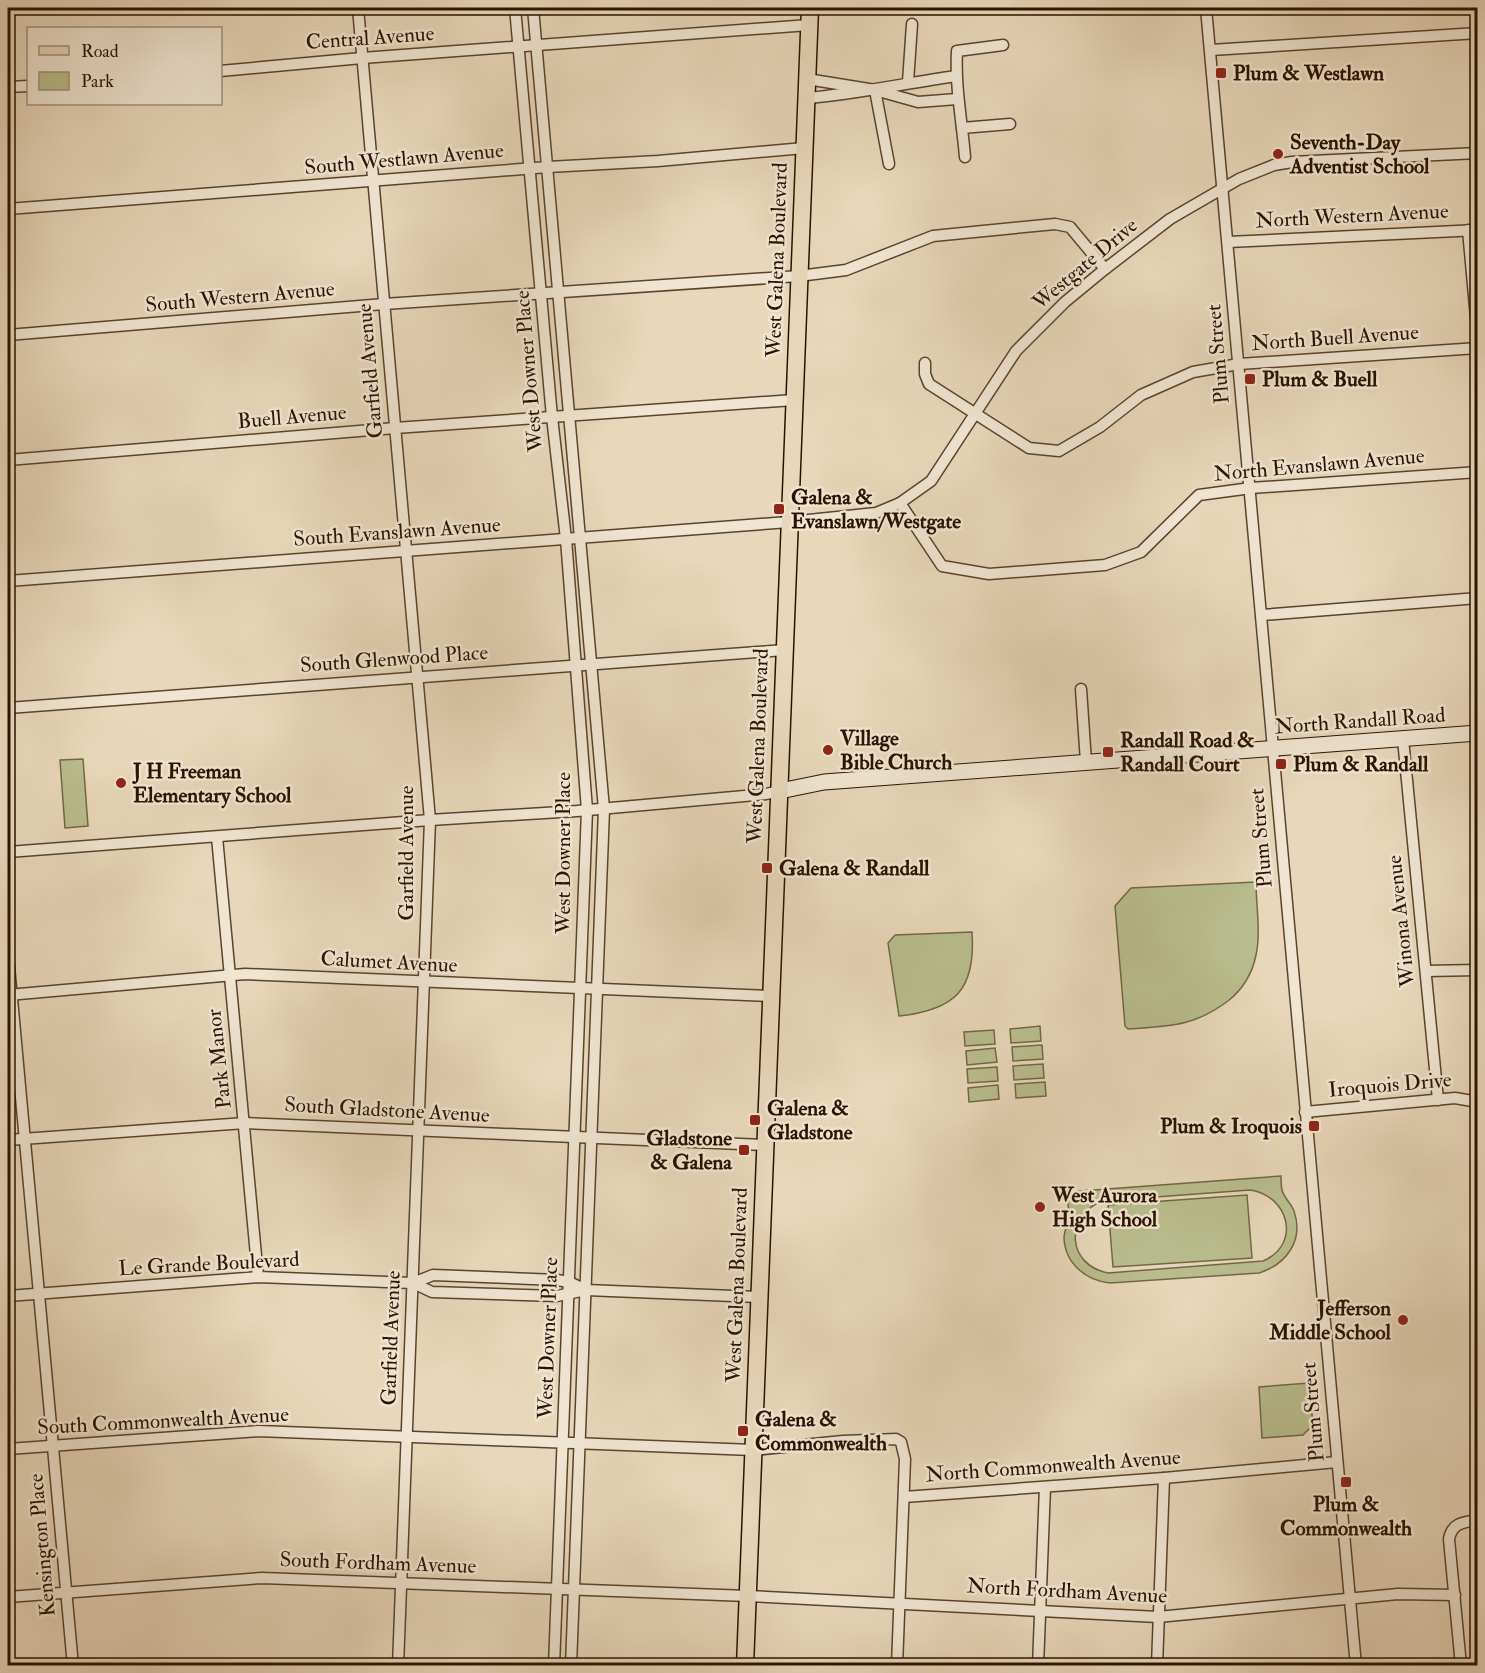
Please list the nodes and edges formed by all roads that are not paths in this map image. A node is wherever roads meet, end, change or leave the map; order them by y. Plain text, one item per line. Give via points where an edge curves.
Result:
1 (357, 8) edge
2 (515, 8) edge
3 (533, 8) edge
4 (810, 8) edge
5 (1206, 8) edge
6 (912, 24) dead end
7 (809, 25) junction
8 (1478, 33) edge
9 (1003, 45) dead end
10 (537, 46) junction
11 (518, 47) junction
12 (1210, 50) junction
13 (362, 58) junction
14 (222, 70) edge
15 (956, 76) junction
16 (807, 79) junction
17 (908, 82) junction
18 (27, 86) edge
19 (8, 87) edge
20 (875, 90) junction
21 (807, 98) junction
22 (957, 99) junction
23 (1010, 124) dead end
24 (962, 128) junction
25 (804, 148) junction
26 (1478, 153) edge
27 (965, 157) dead end
28 (889, 164) dead end
29 (548, 167) junction
30 (530, 168) junction
31 (372, 182) junction
32 (1221, 188) junction
33 (8, 209) edge
34 (1473, 230) edge
35 (1228, 242) junction
36 (1105, 268) junction
37 (799, 276) junction
38 (558, 292) junction
39 (541, 293) junction
40 (384, 304) junction
41 (8, 335) edge
42 (1478, 340) edge
43 (1478, 348) edge
44 (925, 363) dead end
45 (1239, 364) junction
46 (794, 400) junction
47 (976, 414) junction
48 (570, 416) junction
49 (552, 417) junction
50 (395, 428) junction
51 (8, 460) edge
52 (1478, 472) edge
53 (1251, 488) junction
54 (900, 503) junction
55 (789, 522) junction
56 (581, 539) junction
57 (566, 540) junction
58 (406, 550) junction
59 (8, 581) edge
60 (1478, 598) edge
61 (1262, 615) junction
62 (784, 650) junction
63 (592, 664) junction
64 (575, 666) junction
65 (417, 677) junction
66 (1081, 688) dead end
67 (8, 708) edge
68 (1478, 733) edge
69 (1403, 739) junction
70 (1273, 749) junction
71 (1086, 762) junction
72 (780, 791) junction
73 (604, 809) junction
74 (587, 810) junction
75 (430, 820) junction
76 (218, 837) junction
77 (8, 852) edge
78 (8, 955) edge
79 (1478, 970) edge
80 (1426, 971) junction
81 (230, 975) junction
82 (424, 983) junction
83 (581, 989) junction
84 (597, 989) junction
85 (9, 994) edge
86 (770, 996) junction
87 (1438, 1100) junction
88 (1478, 1102) edge
89 (1305, 1112) junction
90 (245, 1123) junction
91 (418, 1131) junction
92 (573, 1137) junction
93 (592, 1138) junction
94 (26, 1139) junction
95 (8, 1140) edge
96 (765, 1145) junction
97 (258, 1277) junction
98 (569, 1282) junction
99 (413, 1283) junction
100 (586, 1290) junction
101 (38, 1293) junction
102 (569, 1294) junction
103 (8, 1296) edge
104 (758, 1297) junction
105 (406, 1436) junction
106 (563, 1441) junction
107 (579, 1442) junction
108 (52, 1446) junction
109 (8, 1449) edge
110 (753, 1450) junction
111 (1337, 1462) junction
112 (1164, 1478) junction
113 (1044, 1487) junction
114 (904, 1497) junction
115 (1478, 1520) edge
116 (401, 1585) junction
117 (557, 1589) junction
118 (574, 1590) junction
119 (66, 1593) junction
120 (1455, 1595) junction
121 (748, 1596) junction
122 (8, 1597) edge
123 (1350, 1598) junction
124 (900, 1604) junction
125 (1040, 1612) junction
126 (1158, 1617) junction
127 (73, 1665) edge
128 (398, 1665) edge
129 (554, 1665) edge
130 (571, 1665) edge
131 (745, 1665) edge
132 (897, 1665) edge
133 (1038, 1665) edge
134 (1156, 1665) edge
135 (1356, 1665) edge
136 (1461, 1665) edge

1 - 13 street, Garfield Avenue
2 - 11 street, West Downer Place
3 - 10 street, West Downer Place
4 - 7 main road, West Galena Boulevard
5 - 12 street, Plum Street
6 - 17 street
7 - 10 street, Central Avenue
7 - 16 main road, West Galena Boulevard
8 - 12 street
9 - 15 street via 957,51
10 - 11 street, Central Avenue
10 - 29 street, West Downer Place
11 - 13 street, Central Avenue
11 - 30 street, West Downer Place
12 - 32 street, Plum Street
13 - 14 street, Central Avenue
13 - 31 street, Garfield Avenue
15 - 17 street
15 - 22 street
16 - 20 street
16 - 21 main road, West Galena Boulevard
17 - 20 street
18 - 19 street
20 - 21 street
20 - 22 street via 918,102
20 - 28 street
21 - 25 main road, West Galena Boulevard
22 - 24 street
23 - 24 street
24 - 27 street
25 - 29 street, South Westlawn Avenue
25 - 37 main road, West Galena Boulevard
26 - 32 street, Westgate Drive via 1292,162 1274,165
29 - 30 street, South Westlawn Avenue
29 - 38 street, West Downer Place
30 - 31 street, South Westlawn Avenue
30 - 39 street, West Downer Place
31 - 33 street, South Westlawn Avenue
31 - 40 street, Garfield Avenue
32 - 35 street, Plum Street
32 - 36 street, Westgate Drive via 1170,219
34 - 35 street, North Western Avenue
34 - 42 street
35 - 45 street, Plum Street
36 - 37 street via 1070,227 1055,224 933,236 846,270
36 - 47 street, Westgate Drive via 1016,351
37 - 38 street, South Western Avenue
37 - 46 main road, West Galena Boulevard
38 - 39 street, South Western Avenue
38 - 48 street, West Downer Place
39 - 40 street, South Western Avenue
39 - 49 street, West Downer Place
40 - 41 street, South Western Avenue
40 - 50 street, Garfield Avenue
43 - 45 street, North Buell Avenue
44 - 47 street, North Buell Avenue via 929,384
45 - 47 street, North Buell Avenue via 1194,372 1141,394 1100,427 1059,451 1029,448
45 - 53 street, Plum Street
46 - 48 street, Buell Avenue
46 - 55 main road, West Galena Boulevard
47 - 54 street, Westgate Drive via 931,481
48 - 49 street, Buell Avenue
48 - 56 street, West Downer Place
49 - 50 street, Buell Avenue
49 - 57 street, West Downer Place
50 - 51 street, Buell Avenue
50 - 58 street, Garfield Avenue
52 - 53 street, North Evanslawn Avenue
53 - 54 street, North Evanslawn Avenue via 1199,495 1142,552 1106,566 989,574 942,566
53 - 61 street, Plum Street
54 - 55 street, Westgate Drive via 876,513
55 - 56 street, South Evanslawn Avenue
55 - 62 main road, West Galena Boulevard
56 - 57 street, South Evanslawn Avenue
56 - 63 street, West Downer Place
57 - 58 street, South Evanslawn Avenue
57 - 64 street, West Downer Place
58 - 59 street, South Evanslawn Avenue
58 - 65 street, Garfield Avenue
60 - 61 street
61 - 70 street, Plum Street
62 - 63 street, South Glenwood Place
62 - 72 main road, West Galena Boulevard
63 - 64 street, South Glenwood Place
63 - 73 street, West Downer Place
64 - 65 street, South Glenwood Place
64 - 74 street, West Downer Place
65 - 67 street, South Glenwood Place
65 - 75 street, Garfield Avenue
66 - 71 street
68 - 69 main road, North Randall Road
69 - 70 main road, North Randall Road
69 - 80 street, Winona Avenue
70 - 71 main road, North Randall Road
70 - 89 street, Plum Street
71 - 72 main road, North Randall Road via 824,782
72 - 73 street
72 - 86 main road, West Galena Boulevard
73 - 74 street
73 - 84 street, West Downer Place
74 - 75 street
74 - 83 street, West Downer Place
75 - 76 street
75 - 82 street, Garfield Avenue
76 - 77 street
76 - 81 street, Park Manor
78 - 85 street, Kensington Place
79 - 80 street
80 - 87 street, Winona Avenue
81 - 82 street, Calumet Avenue
81 - 85 street, Calumet Avenue
81 - 90 street, Park Manor
82 - 83 street, Calumet Avenue
82 - 91 street, Garfield Avenue
83 - 84 street, Calumet Avenue
83 - 92 street, West Downer Place
84 - 86 street, Calumet Avenue
84 - 93 street, West Downer Place
85 - 94 street, Kensington Place
86 - 96 main road, West Galena Boulevard
87 - 88 street, Iroquois Drive
87 - 89 street, Iroquois Drive
89 - 111 street, Plum Street
90 - 91 street, South Gladstone Avenue
90 - 94 street, South Gladstone Avenue
90 - 97 street, Park Manor
91 - 92 street, South Gladstone Avenue
91 - 99 street, Garfield Avenue
92 - 93 street, South Gladstone Avenue
92 - 98 street, West Downer Place
93 - 96 street, South Gladstone Avenue
93 - 100 street, West Downer Place
94 - 95 street, South Gladstone Avenue
94 - 101 street, Kensington Place
96 - 104 main road, West Galena Boulevard
97 - 99 street, Le Grande Boulevard
97 - 101 street, Le Grande Boulevard
98 - 99 street, Le Grande Boulevard via 433,1275
98 - 100 street, Le Grande Boulevard
98 - 102 street, West Downer Place
99 - 102 street, Le Grande Boulevard via 432,1292
99 - 105 street, Garfield Avenue
100 - 102 street, Le Grande Boulevard
100 - 104 street, Le Grande Boulevard
100 - 107 street, West Downer Place
101 - 103 street, Le Grande Boulevard
101 - 108 street, Kensington Place
102 - 106 street, West Downer Place
104 - 110 main road, West Galena Boulevard
105 - 106 street, South Commonwealth Avenue
105 - 108 street, South Commonwealth Avenue via 258,1431
105 - 116 street, Garfield Avenue
106 - 107 street, South Commonwealth Avenue
106 - 117 street, West Downer Place
107 - 110 street, South Commonwealth Avenue
107 - 118 street, West Downer Place
108 - 109 street, South Commonwealth Avenue
108 - 119 street, Kensington Place
110 - 114 street, North Commonwealth Avenue via 896,1439 904,1449
110 - 121 main road, West Galena Boulevard
111 - 112 street, North Commonwealth Avenue
111 - 123 street, Plum Street
112 - 113 street, North Commonwealth Avenue
112 - 126 street
113 - 114 street, North Commonwealth Avenue
113 - 125 street
114 - 124 street
115 - 120 street via 1454,1526 1449,1539
116 - 117 street, South Fordham Avenue
116 - 119 street, South Fordham Avenue via 262,1578
116 - 128 street, Garfield Avenue
117 - 118 street, South Fordham Avenue
117 - 129 street, West Downer Place
118 - 121 street, South Fordham Avenue
118 - 130 street, West Downer Place
119 - 122 street, South Fordham Avenue
119 - 127 street, Kensington Place
120 - 123 street, North Fordham Avenue
120 - 136 street
121 - 124 street, North Fordham Avenue
121 - 131 main road, West Galena Boulevard
123 - 126 street, North Fordham Avenue
123 - 135 street, Plum Street
124 - 125 street, North Fordham Avenue
124 - 132 street
125 - 126 street, North Fordham Avenue
125 - 133 street
126 - 134 street

